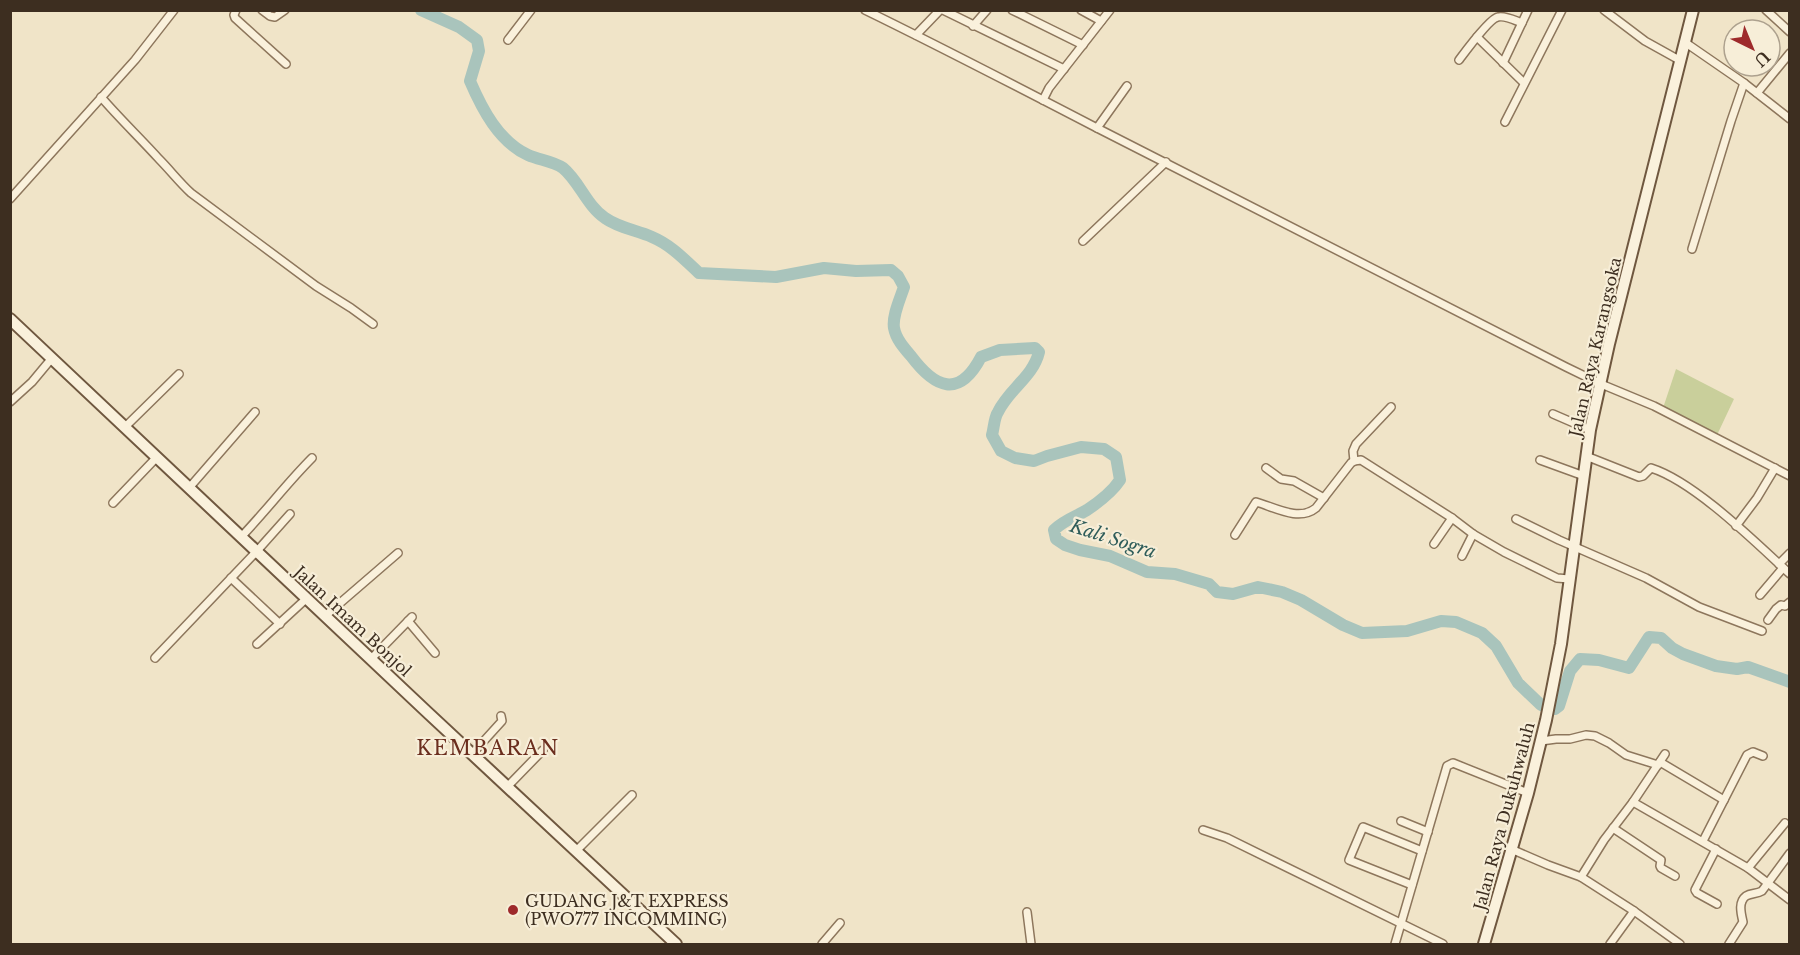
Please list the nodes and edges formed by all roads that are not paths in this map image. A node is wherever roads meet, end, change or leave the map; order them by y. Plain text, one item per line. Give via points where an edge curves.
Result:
1 (174, 10) edge
2 (236, 10) edge
3 (262, 10) edge
4 (285, 10) edge
5 (531, 10) edge
6 (865, 10) edge
7 (941, 10) edge
8 (987, 10) edge
9 (1012, 10) edge
10 (1081, 10) edge
11 (1110, 10) edge
12 (1528, 10) edge
13 (1562, 10) edge
14 (1604, 10) edge
15 (1694, 10) edge
16 (1766, 10) edge
17 (1101, 21) junction
18 (1522, 23) junction
19 (973, 26) junction
20 (1790, 32) edge
21 (916, 35) junction
22 (1477, 37) junction
23 (508, 40) dead end
24 (1686, 43) junction
25 (1083, 45) junction
26 (1790, 53) edge
27 (1459, 60) dead end
28 (1681, 61) junction
29 (1503, 63) junction
30 (286, 64) dead end
31 (1064, 69) junction
32 (1524, 83) junction
33 (1744, 83) junction
34 (1127, 86) dead end
35 (1757, 93) junction
36 (101, 98) junction
37 (1043, 100) junction
38 (1789, 117) edge
39 (1504, 122) dead end
40 (1097, 128) junction
41 (1166, 162) junction
42 (10, 199) edge
43 (1083, 241) dead end
44 (1692, 249) dead end
45 (10, 319) edge
46 (373, 324) dead end
47 (52, 358) junction
48 (179, 374) dead end
49 (1601, 384) junction
50 (10, 402) edge
51 (1391, 407) dead end
52 (255, 412) dead end
53 (1553, 414) dead end
54 (125, 427) junction
55 (1590, 430) junction
56 (1586, 456) junction
57 (157, 457) junction
58 (312, 458) dead end
59 (1540, 460) dead end
60 (1354, 461) junction
61 (1266, 468) dead end
62 (1775, 468) junction
63 (1584, 476) junction
64 (1790, 476) edge
65 (189, 488) junction
66 (1324, 498) junction
67 (113, 503) dead end
68 (290, 514) dead end
69 (1452, 518) junction
70 (1516, 519) dead end
71 (1736, 526) junction
72 (1473, 534) junction
73 (1236, 535) dead end
74 (242, 537) junction
75 (1434, 544) dead end
76 (1574, 547) junction
77 (258, 551) junction
78 (1790, 553) edge
79 (398, 554) dead end
80 (1462, 556) dead end
81 (1781, 566) junction
82 (1790, 574) edge
83 (231, 578) junction
84 (1569, 579) junction
85 (1760, 595) dead end
86 (306, 598) junction
87 (1790, 602) edge
88 (325, 616) junction
89 (1768, 620) dead end
90 (280, 624) junction
91 (1762, 631) dead end
92 (257, 644) dead end
93 (435, 653) dead end
94 (155, 658) dead end
95 (371, 659) junction
96 (1551, 695) joint
97 (501, 716) dead end
98 (1541, 741) junction
99 (543, 750) dead end
100 (472, 754) junction
101 (1665, 754) dead end
102 (1763, 756) dead end
103 (1659, 763) junction
104 (507, 787) junction
105 (1528, 793) junction
106 (632, 795) dead end
107 (1724, 800) junction
108 (1633, 802) junction
109 (1401, 821) dead end
110 (1785, 823) dead end
111 (1613, 828) junction
112 (1203, 830) dead end
113 (1428, 832) junction
114 (1703, 841) junction
115 (1510, 849) junction
116 (1716, 849) junction
117 (576, 851) junction
118 (1422, 851) junction
119 (1790, 854) edge
120 (1748, 868) junction
121 (1676, 876) dead end
122 (1581, 877) junction
123 (1768, 882) junction
124 (1412, 885) junction
125 (1790, 900) edge
126 (1717, 904) dead end
127 (1634, 911) junction
128 (1027, 912) dead end
129 (840, 923) dead end
130 (1401, 924) junction
131 (676, 945) edge
132 (822, 945) edge
133 (1031, 945) edge
134 (1395, 945) edge
135 (1443, 945) edge
136 (1484, 945) edge
137 (1610, 945) edge
138 (1680, 945) edge
139 (1729, 945) edge

1 - 36 street
2 - 30 street via 234,17
3 - 4 street via 275,17
5 - 23 street
6 - 21 street
7 - 19 street
7 - 21 street
8 - 19 street
9 - 25 street
10 - 17 street
11 - 17 street
12 - 18 street
13 - 32 street
14 - 28 street via 1645,42
15 - 24 main road, Jalan Raya Karangsoka
16 - 20 street
17 - 25 street
18 - 22 street via 1498,16
18 - 29 street
19 - 31 street
21 - 37 street
22 - 27 street
22 - 29 street
24 - 28 main road, Jalan Raya Karangsoka
24 - 33 street
25 - 31 street
26 - 35 street
28 - 49 main road, Jalan Raya Karangsoka
29 - 32 street
31 - 37 street
32 - 39 street
33 - 35 street
33 - 44 street
34 - 40 street
35 - 38 street
36 - 42 street
36 - 46 street via 191,193
37 - 40 street
40 - 41 street
41 - 43 street
41 - 49 street
45 - 47 main road, Jalan Imam Bonjol
47 - 50 street
47 - 54 main road, Jalan Imam Bonjol
48 - 54 street
49 - 55 main road, Jalan Raya Karangsoka
49 - 62 street via 1654,406
51 - 60 street via 1356,444
52 - 65 street
53 - 55 street
54 - 57 main road, Jalan Imam Bonjol
55 - 56 main road, Jalan Raya Karangsoka
56 - 63 main road, Jalan Raya Karangsoka
56 - 71 street via 1639,477 1654,468 1699,495
57 - 65 main road, Jalan Imam Bonjol
57 - 67 street
58 - 74 street
59 - 63 street
60 - 66 street
60 - 69 street via 1364,461
61 - 66 street
62 - 64 street
62 - 71 street
63 - 76 main road, Jalan Raya Karangsoka
65 - 74 main road, Jalan Imam Bonjol
66 - 73 street via 1311,513 1304,515 1277,511 1256,502
68 - 77 street
69 - 72 street
69 - 75 street
70 - 76 street
71 - 81 street
72 - 80 street
72 - 84 street via 1544,572
74 - 77 main road, Jalan Imam Bonjol
76 - 84 main road, Jalan Raya Karangsoka
76 - 91 street via 1646,578 1699,607
77 - 83 street
77 - 86 main road, Jalan Imam Bonjol
78 - 81 street
79 - 88 street
81 - 82 street
81 - 85 street
83 - 90 street
83 - 94 street
84 - 96 main road, Jalan Raya Karangsoka
86 - 88 main road, Jalan Imam Bonjol
86 - 90 street
87 - 89 street via 1778,607
88 - 95 main road, Jalan Imam Bonjol
90 - 92 street
93 - 95 street via 410,619
95 - 100 main road, Jalan Imam Bonjol
96 - 98 main road, Jalan Raya Dukuhwaluh
97 - 100 street via 502,721
98 - 103 street via 1594,736 1626,755
98 - 105 main road, Jalan Raya Dukuhwaluh
99 - 104 street
100 - 104 main road, Jalan Imam Bonjol
101 - 103 street
102 - 107 street via 1753,752 1747,755
103 - 107 street
103 - 108 street
104 - 117 main road, Jalan Imam Bonjol
105 - 113 street via 1451,763
105 - 115 main road, Jalan Raya Dukuhwaluh
106 - 117 street
107 - 114 street
108 - 111 street
108 - 114 street
109 - 113 street
110 - 120 street
111 - 121 street via 1661,860 1661,868
111 - 122 street
112 - 130 street via 1227,838
113 - 118 street
114 - 116 street
115 - 122 street
115 - 136 main road, Jalan Raya Dukuhwaluh
116 - 120 street
116 - 126 street via 1695,890
117 - 131 main road, Jalan Imam Bonjol
118 - 124 street
118 - 124 street via 1363,827 1349,860
119 - 123 street
120 - 123 street
122 - 127 street
123 - 125 street
123 - 139 street via 1762,891 1744,898 1740,906 1743,922
124 - 130 street
127 - 137 street
127 - 138 street
128 - 133 street
129 - 132 street
130 - 134 street
130 - 135 street

